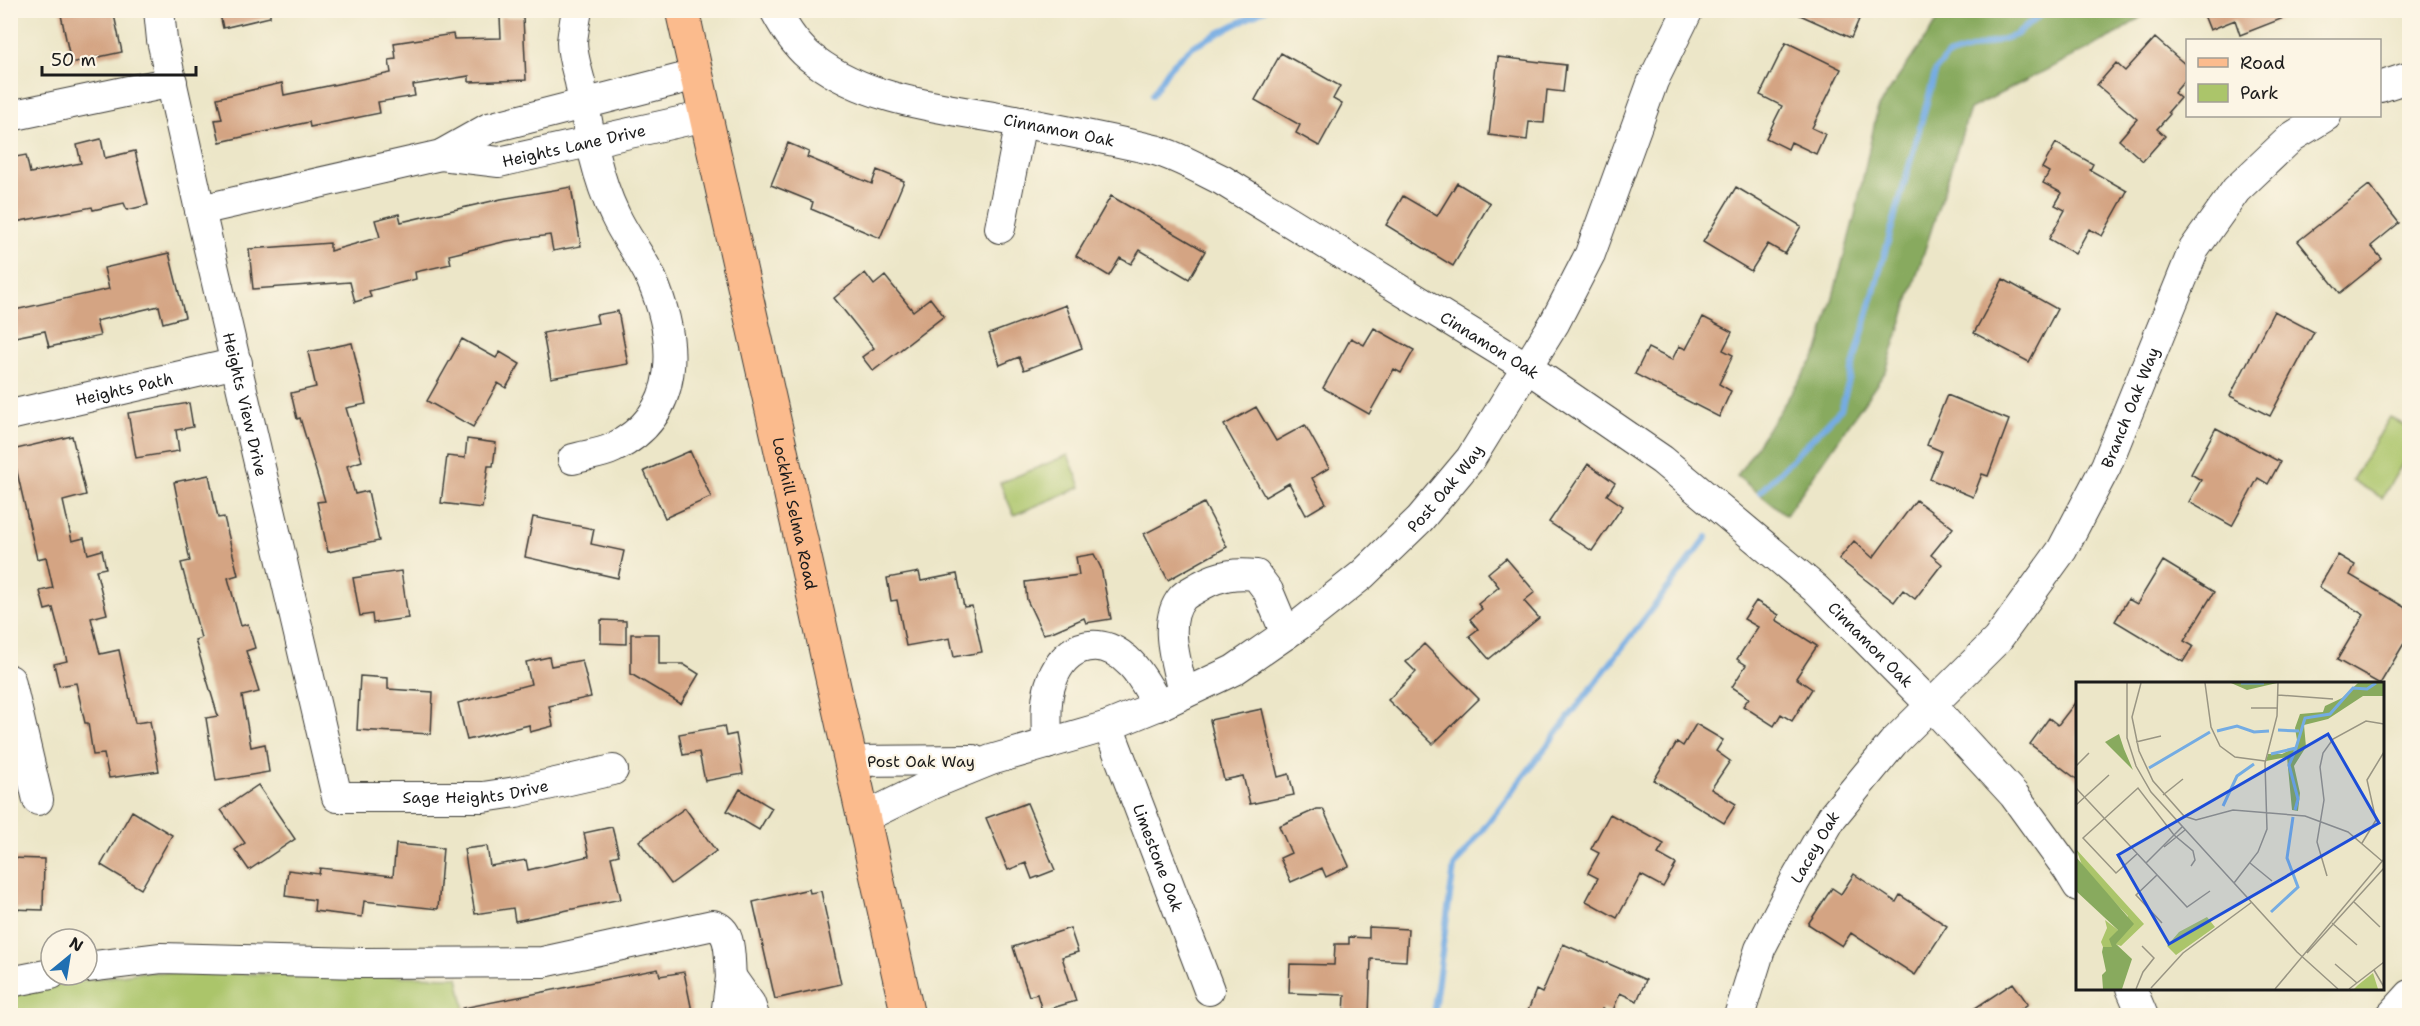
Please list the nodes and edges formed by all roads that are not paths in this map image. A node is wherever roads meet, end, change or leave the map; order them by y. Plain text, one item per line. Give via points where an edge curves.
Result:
1 (159, 10) edge
2 (577, 10) edge
3 (682, 10) edge
4 (775, 10) edge
5 (1688, 10) edge
6 (696, 75) junction
7 (2409, 77) edge
8 (172, 82) junction
9 (2381, 86) edge
10 (584, 104) junction
11 (10, 116) edge
12 (706, 116) junction
13 (2324, 117) edge
14 (1021, 122) junction
15 (591, 140) junction
16 (441, 155) junction
17 (200, 210) junction
18 (1000, 228) dead end
19 (237, 363) junction
20 (1528, 368) junction
21 (10, 415) edge
22 (573, 459) dead end
23 (1286, 634) junction
24 (10, 680) edge
25 (1171, 700) junction
26 (1932, 706) junction
27 (1108, 726) junction
28 (1047, 744) junction
29 (991, 760) junction
30 (850, 761) junction
31 (613, 770) dead end
32 (337, 797) joint
33 (38, 800) dead end
34 (863, 818) junction
35 (2076, 883) edge
36 (99, 966) edge
37 (39, 976) edge
38 (731, 977) junction
39 (10, 982) edge
40 (1209, 990) dead end
41 (2132, 990) edge
42 (2409, 995) edge
43 (726, 1016) edge
44 (754, 1016) edge
45 (908, 1016) edge
46 (1739, 1016) edge
47 (2143, 1016) edge
48 (2391, 1016) edge

1 - 8 street, Heights View Drive
2 - 10 street via 572,43
3 - 6 main road, Lockhill Selma Road
4 - 14 street, Cinnamon Oak via 787,33 813,60 848,81 902,100
5 - 20 street, Post Oak Way via 1653,81 1590,254
6 - 10 street, Heights Lane Drive
6 - 12 main road, Lockhill Selma Road
7 - 9 street
8 - 11 street
8 - 17 street, Heights View Drive
10 - 15 street
10 - 16 street, Heights Lane Drive via 489,128
12 - 15 street, Heights Lane Drive
12 - 30 main road, Lockhill Selma Road
13 - 26 street, Branch Oak Way via 2292,137 2236,190 2193,249 2106,466 2062,550 1997,640
14 - 18 street
14 - 20 street, Cinnamon Oak via 1158,151 1222,180
15 - 16 street, Heights Lane Drive via 499,162
15 - 22 street via 615,215 642,261 663,309 669,379 659,407 641,430 612,449
16 - 17 street, Heights Lane Drive
17 - 19 street, Heights View Drive
19 - 21 street, Heights Path
19 - 32 street, Heights View Drive
20 - 23 street, Post Oak Way via 1471,458 1420,519 1362,575
20 - 26 street, Cinnamon Oak via 1680,475 1816,589
23 - 25 street, Post Oak Way via 1234,669
23 - 25 street via 1268,591 1256,575 1234,573 1212,579 1182,597 1173,614
24 - 33 street
25 - 27 street, Post Oak Way
25 - 28 street via 1112,649 1088,644 1067,655 1052,680 1046,704
26 - 35 street, Cinnamon Oak via 2013,795
26 - 46 street, Lacey Oak via 1893,743 1832,817 1760,949
27 - 28 street, Post Oak Way
27 - 40 street, Limestone Oak
28 - 29 street, Post Oak Way
29 - 30 street, Post Oak Way
29 - 34 street, Post Oak Way
30 - 34 main road, Lockhill Selma Road
31 - 32 street, Sage Heights Drive via 483,797
34 - 45 main road, Lockhill Selma Road
36 - 38 street via 161,958 543,962 713,925 727,933
37 - 39 street
38 - 43 street
38 - 44 street
41 - 47 street
42 - 48 street

